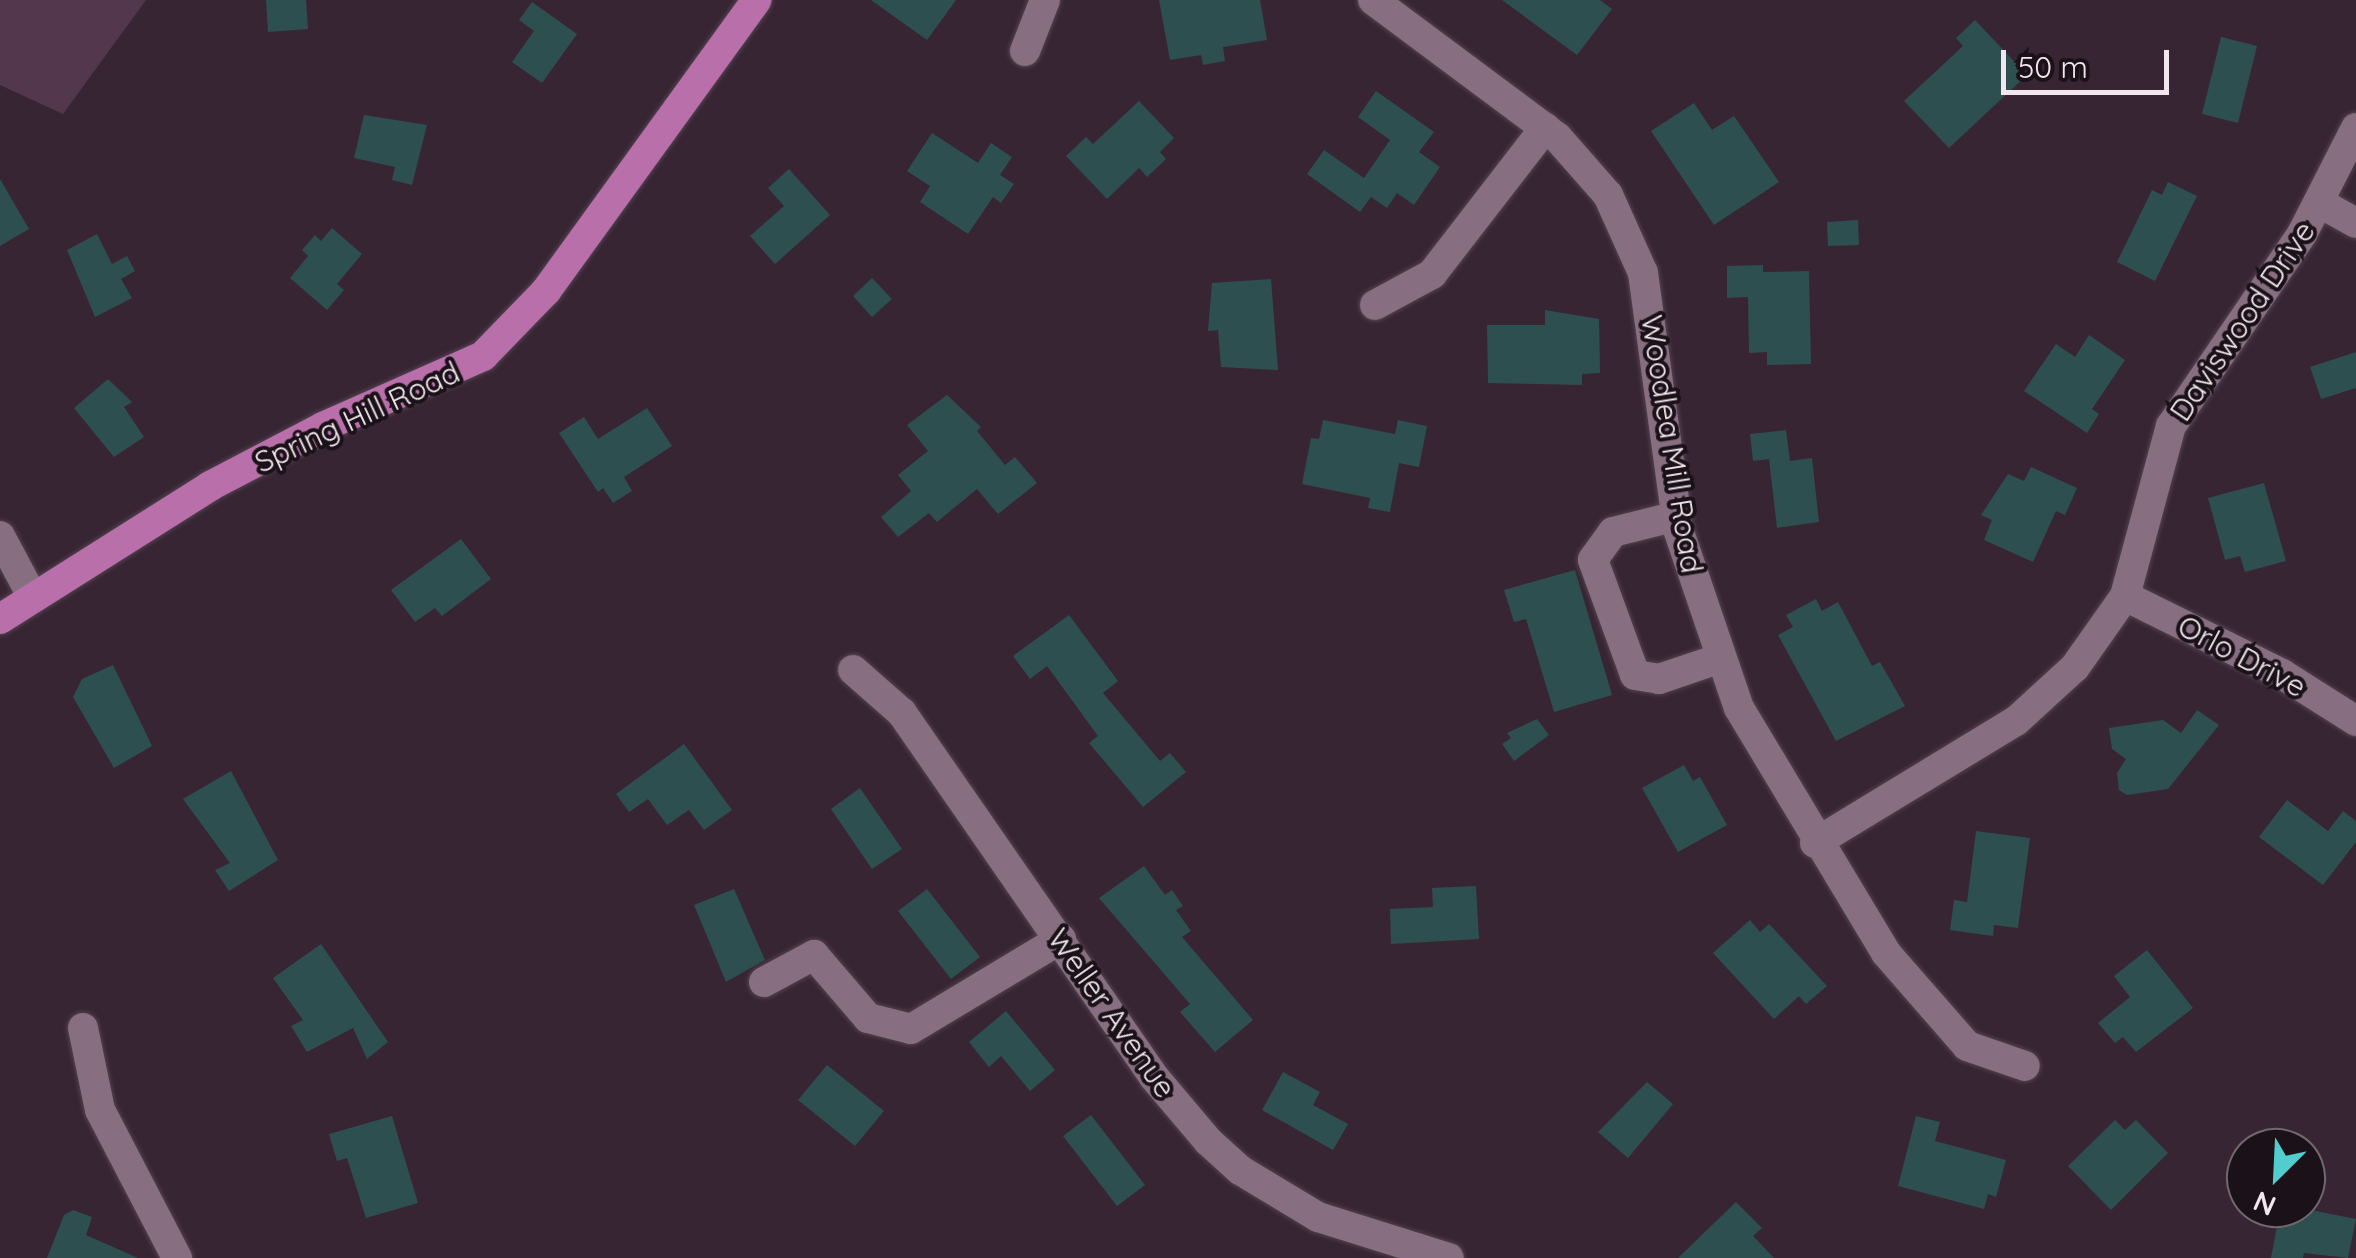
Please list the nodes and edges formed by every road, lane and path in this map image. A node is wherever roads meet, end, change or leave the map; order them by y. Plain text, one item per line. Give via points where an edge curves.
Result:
1 (757, 0) edge
2 (1044, 0) edge
3 (1374, 0) edge
4 (1025, 51) dead end
5 (1545, 128) junction
6 (2356, 128) edge
7 (2320, 204) junction
8 (2356, 223) edge
9 (1375, 305) dead end
10 (1677, 516) junction
11 (0, 536) edge
12 (32, 596) junction
13 (2125, 596) junction
14 (0, 619) edge
15 (1718, 659) junction
16 (853, 670) dead end
17 (2356, 721) edge
18 (1815, 843) junction
19 (1060, 940) junction
20 (764, 982) dead end
21 (83, 1028) dead end
22 (2025, 1066) dead end
23 (176, 1258) edge
24 (1450, 1258) edge

1 - 12 main road, Spring Hill Road via 546,291 483,356 322,426
2 - 4 street
3 - 5 street, Woodlea Mill Road
5 - 9 street via 1432,274
5 - 10 street, Woodlea Mill Road via 1608,195 1643,273
6 - 7 street, Daviswood Drive
7 - 8 street
7 - 13 street, Daviswood Drive via 2171,426
10 - 15 street, Woodlea Mill Road
10 - 15 street via 1613,532 1593,560 1636,675 1660,679
11 - 12 street
12 - 14 main road, Spring Hill Road
13 - 17 street, Orlo Drive via 2282,674
13 - 18 street, Daviswood Drive via 2075,667 2027,712
15 - 18 street, Woodlea Mill Road
16 - 19 street, Weller Avenue via 902,713
18 - 22 street, Woodlea Mill Road via 1886,953 1967,1046
19 - 20 street via 911,1030 868,1018 814,955
19 - 24 street, Weller Avenue via 1172,1100 1240,1170 1318,1217
21 - 23 street via 100,1110

